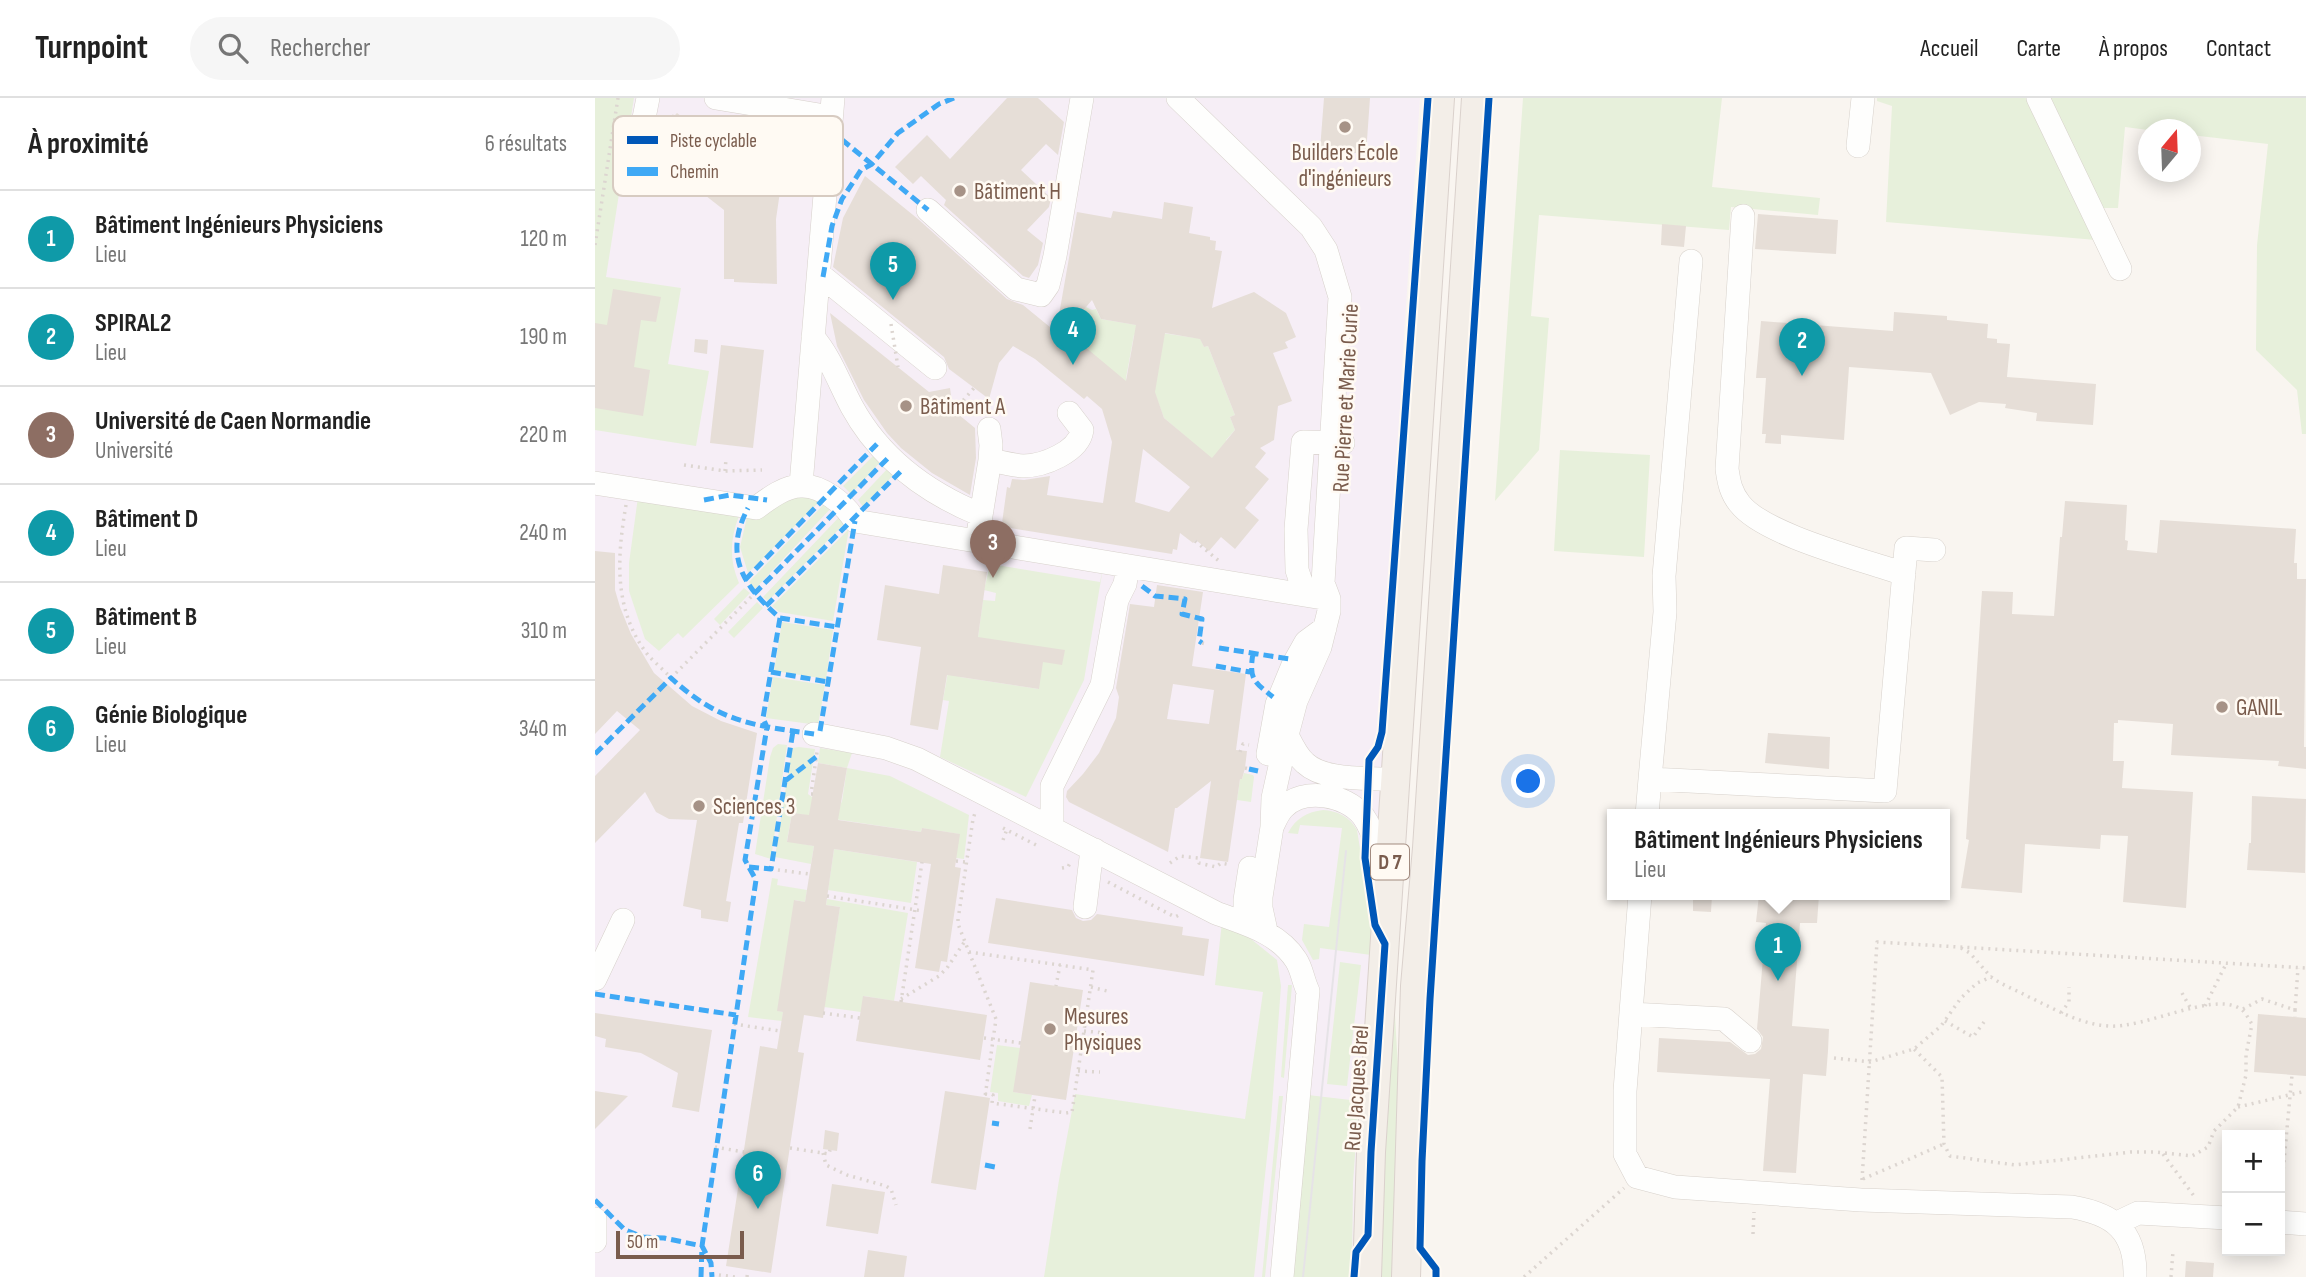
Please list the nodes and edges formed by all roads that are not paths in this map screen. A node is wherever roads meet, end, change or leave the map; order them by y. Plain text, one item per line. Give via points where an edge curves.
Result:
1 (648, 98) edge
2 (716, 98) edge
3 (1083, 98) edge
4 (1178, 98) edge
5 (1197, 98) edge
6 (1440, 98) edge
7 (1476, 98) edge
8 (1863, 98) edge
9 (2038, 98) edge
10 (832, 107) edge
11 (644, 116) edge
12 (1858, 146) dead end
13 (825, 196) edge
14 (928, 210) dead end
15 (1743, 216) dead end
16 (1691, 261) dead end
17 (2120, 269) dead end
18 (819, 274) junction
19 (813, 337) junction
20 (935, 368) dead end
21 (1069, 413) dead end
22 (989, 429) dead end
23 (1337, 443) junction
24 (990, 460) junction
25 (595, 483) edge
26 (801, 485) junction
27 (981, 515) junction
28 (977, 542) junction
29 (1934, 550) dead end
30 (1128, 566) junction
31 (1904, 574) junction
32 (1319, 592) junction
33 (1325, 628) junction
34 (1287, 735) junction
35 (816, 740) road end
36 (1650, 779) junction
37 (1396, 780) junction
38 (1648, 809) edge
39 (1049, 826) junction
40 (1272, 827) junction
41 (1427, 848) junction
42 (1095, 850) junction
43 (1640, 900) edge
44 (1085, 907) dead end
45 (1387, 917) junction
46 (623, 920) dead end
47 (1256, 927) junction
48 (1302, 978) junction
49 (595, 979) edge
50 (1631, 1014) junction
51 (1750, 1041) dead end
52 (2218, 1217) edge
53 (595, 1219) edge
54 (2285, 1222) edge
55 (2117, 1223) junction
56 (2306, 1224) edge
57 (595, 1241) edge
58 (1270, 1277) edge
59 (1282, 1277) edge
60 (1367, 1277) edge
61 (1406, 1277) edge
62 (2135, 1277) edge

1 - 11 street
2 - 10 street
3 - 14 street via 1055,256 1041,295 1016,289
4 - 23 street, Rue Pierre et Marie Curie via 1311,227 1326,250 1340,297
5 - 23 street, Rue Pierre et Marie Curie via 1321,221 1342,256 1351,293 1352,338
6 - 37 main road, Rue Jacques Brel / D 7
7 - 41 main road, D 7
8 - 12 street
9 - 17 street
13 - 18 street
15 - 31 street via 1727,469 1731,493 1759,521 1784,533
16 - 36 street
18 - 19 street
18 - 20 street
19 - 26 street
19 - 27 street via 879,446 928,488
21 - 24 street via 1082,430 1081,438 1064,452 1035,465
22 - 24 street
23 - 32 street, Rue Pierre et Marie Curie
24 - 27 street
25 - 26 street via 756,508
26 - 28 street via 842,503 855,521
27 - 28 street
28 - 30 street
29 - 31 street via 1906,548
30 - 32 street
30 - 39 street via 1102,685 1052,786
31 - 36 street via 1885,791
32 - 33 street, Rue Pierre et Marie Curie
33 - 34 street, Rue Pierre et Marie Curie
33 - 47 street via 1303,646 1277,704 1245,900
34 - 37 street via 1305,764 1316,770 1340,777
34 - 40 street, Rue Pierre et Marie Curie via 1273,798
35 - 39 street via 898,751
36 - 38 street
37 - 41 main road
37 - 45 main road, Rue Jacques Brel / D 7
39 - 42 street
40 - 45 street via 1284,807 1303,796 1326,796 1350,805 1372,835
40 - 47 street, Rue Pierre et Marie Curie
41 - 61 main road, D 7 via 1415,986
42 - 44 street
42 - 47 street via 1216,913
43 - 50 street
45 - 60 main road, Rue Jacques Brel / D 7
46 - 49 street
47 - 48 street via 1296,960
48 - 58 street via 1297,988
48 - 59 street via 1308,990
50 - 51 street via 1724,1019
50 - 55 street via 1625,1154 1637,1177 1675,1187 1862,1189 2072,1207 2096,1211
52 - 55 street via 2138,1213
53 - 57 street
54 - 56 street
55 - 62 street via 2129,1242

